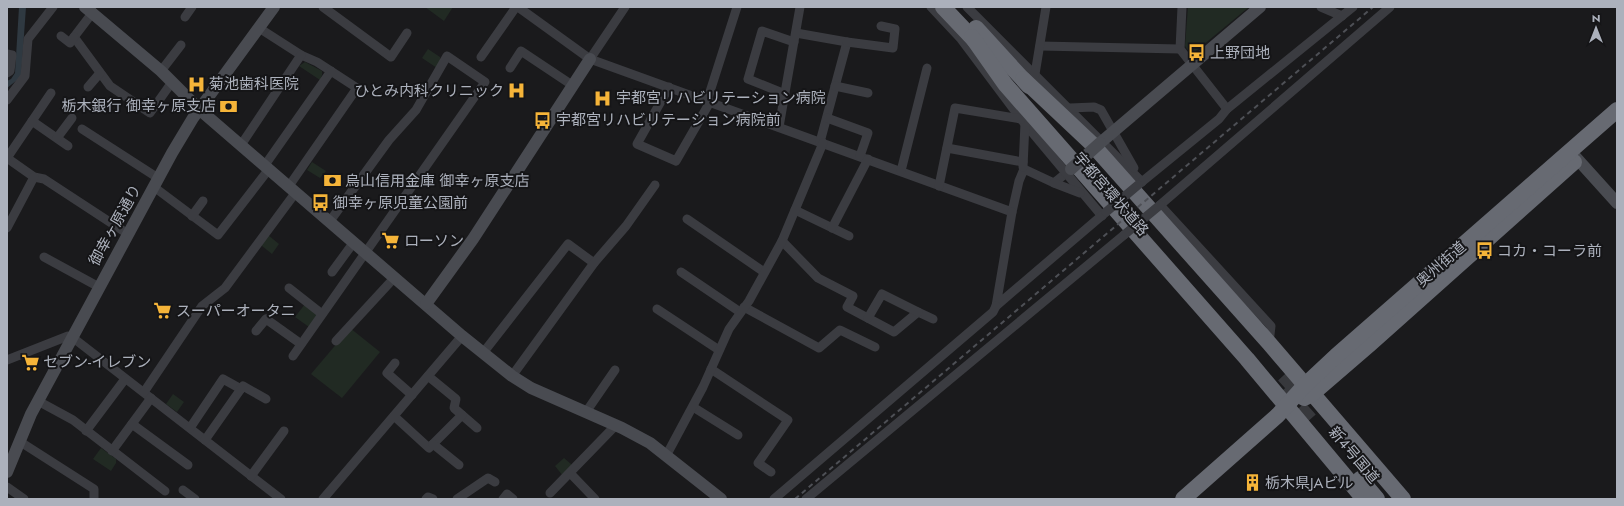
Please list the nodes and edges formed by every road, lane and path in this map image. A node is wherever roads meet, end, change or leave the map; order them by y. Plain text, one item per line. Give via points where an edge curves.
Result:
1 (53, 7) edge
2 (192, 7) edge
3 (274, 7) edge
4 (323, 7) edge
5 (517, 7) edge
6 (625, 7) edge
7 (737, 7) edge
8 (800, 7) edge
9 (931, 7) edge
10 (943, 7) edge
11 (954, 7) edge
12 (968, 7) edge
13 (1046, 7) edge
14 (1182, 7) edge
15 (1260, 7) edge
16 (1321, 7) edge
17 (1353, 7) edge
18 (1390, 7) edge
19 (89, 10) edge
20 (1342, 16) junction
21 (185, 17) dead end
22 (881, 26) dead end
23 (259, 28) junction
24 (407, 33) dead end
25 (61, 36) dead end
26 (74, 38) junction
27 (795, 38) junction
28 (972, 38) junction
29 (847, 42) junction
30 (181, 45) dead end
31 (1040, 46) junction
32 (1180, 49) junction
33 (7, 54) edge
34 (301, 55) junction
35 (481, 57) dead end
36 (590, 59) junction
37 (1192, 66) junction
38 (510, 68) dead end
39 (927, 68) dead end
40 (161, 70) junction
41 (331, 71) junction
42 (7, 73) edge
43 (100, 73) junction
44 (1029, 77) junction
45 (172, 82) junction
46 (572, 85) junction
47 (835, 86) junction
48 (88, 87) dead end
49 (668, 87) junction
50 (51, 93) dead end
51 (868, 93) dead end
52 (785, 94) junction
53 (7, 100) edge
54 (709, 102) junction
55 (1070, 108) junction
56 (1227, 109) junction
57 (200, 110) junction
58 (1617, 110) edge
59 (72, 118) dead end
60 (827, 118) junction
61 (32, 121) junction
62 (1023, 121) junction
63 (1617, 124) edge
64 (779, 127) junction
65 (82, 128) dead end
66 (1113, 132) junction
67 (58, 138) junction
68 (822, 142) junction
69 (1102, 142) junction
70 (241, 145) junction
71 (68, 146) dead end
72 (947, 148) junction
73 (1574, 154) junction
74 (7, 158) edge
75 (864, 158) junction
76 (1023, 166) junction
77 (267, 167) junction
78 (901, 171) junction
79 (1068, 172) junction
80 (34, 177) junction
81 (156, 182) junction
82 (1054, 183) junction
83 (1140, 183) junction
84 (656, 185) dead end
85 (939, 186) junction
86 (293, 189) junction
87 (1082, 193) junction
88 (203, 201) dead end
89 (1617, 203) edge
90 (1160, 205) junction
91 (795, 210) junction
92 (1012, 212) junction
93 (1104, 214) junction
94 (192, 216) junction
95 (687, 219) dead end
96 (330, 221) junction
97 (7, 228) edge
98 (832, 228) junction
99 (128, 234) junction
100 (849, 236) dead end
101 (782, 241) junction
102 (354, 242) junction
103 (366, 253) junction
104 (44, 257) dead end
105 (594, 263) junction
106 (332, 272) dead end
107 (681, 272) dead end
108 (764, 272) junction
109 (395, 277) junction
110 (99, 287) junction
111 (289, 288) dead end
112 (426, 304) junction
113 (996, 306) junction
114 (657, 309) dead end
115 (742, 309) junction
116 (918, 312) junction
117 (322, 314) junction
118 (868, 318) junction
119 (934, 319) dead end
120 (256, 331) dead end
121 (462, 336) junction
122 (72, 337) junction
123 (336, 341) dead end
124 (1268, 343) junction
125 (301, 344) junction
126 (875, 347) dead end
127 (719, 350) junction
128 (483, 353) junction
129 (293, 356) dead end
130 (7, 360) edge
131 (395, 363) dead end
132 (711, 369) junction
133 (615, 370) dead end
134 (428, 376) junction
135 (512, 376) junction
136 (126, 379) junction
137 (241, 389) junction
138 (1309, 389) junction
139 (144, 392) junction
140 (412, 395) junction
141 (152, 398) junction
142 (266, 399) dead end
143 (38, 401) junction
144 (693, 407) junction
145 (1286, 407) junction
146 (586, 412) junction
147 (462, 415) junction
148 (394, 416) junction
149 (132, 424) junction
150 (616, 425) junction
151 (190, 428) junction
152 (477, 428) dead end
153 (86, 431) junction
154 (284, 431) dead end
155 (738, 435) dead end
156 (206, 440) junction
157 (18, 441) junction
158 (434, 444) junction
159 (112, 451) junction
160 (666, 456) junction
161 (188, 465) dead end
162 (459, 465) dead end
163 (7, 472) edge
164 (771, 472) dead end
165 (570, 473) junction
166 (251, 476) junction
167 (495, 482) dead end
168 (7, 487) edge
169 (183, 490) dead end
170 (165, 491) dead end
171 (550, 493) dead end
172 (24, 499) edge
173 (94, 499) edge
174 (194, 499) edge
175 (281, 499) edge
176 (323, 499) edge
177 (426, 499) edge
178 (433, 499) edge
179 (457, 499) edge
180 (503, 499) edge
181 (513, 499) edge
182 (594, 499) edge
183 (721, 499) edge
184 (774, 499) edge
185 (806, 499) edge
186 (1183, 499) edge
187 (1364, 499) edge
188 (1377, 499) edge
189 (1390, 499) edge
190 (1403, 499) edge

1 - 53 street via 28,39 25,76
2 - 21 street
3 - 23 street, 御幸ヶ原通り
4 - 24 street via 391,57
5 - 35 street
5 - 36 street
6 - 36 street
7 - 54 street
8 - 27 street
9 - 62 street via 961,39
10 - 28 highway, 宇都宮環状道路
11 - 44 highway, 宇都宮環状道路
12 - 44 street
13 - 31 street
14 - 32 street
15 - 37 street
16 - 20 street
17 - 20 street
18 - 90 street
19 - 26 street
19 - 40 street
20 - 56 street
22 - 29 street via 895,29 893,48
23 - 34 street
23 - 57 street, 御幸ヶ原通り
25 - 26 street via 70,43
26 - 43 street
27 - 29 street
27 - 52 street
27 - 52 street via 762,31 748,79
28 - 44 highway, 宇都宮環状道路 via 1281,379
28 - 145 highway via 1005,84 1247,359
29 - 47 street
30 - 40 street
31 - 32 street
31 - 44 street
32 - 37 street
33 - 42 street via 12,55 10,71
34 - 41 street
34 - 70 street
36 - 46 street
36 - 49 street
37 - 56 street
37 - 66 street
38 - 46 street via 521,51
39 - 78 street
40 - 45 street
41 - 77 street
41 - 86 street via 357,88
43 - 45 street via 110,86 150,113
43 - 48 street
44 - 55 street
44 - 124 highway via 1092,143
45 - 57 street
46 - 112 street via 473,239
47 - 51 street
47 - 60 street
49 - 54 street
49 - 54 street via 637,144 676,162
50 - 61 street
52 - 64 street
54 - 64 street
55 - 66 street via 1098,108 1104,113
55 - 69 street
56 - 83 street via 1219,119
57 - 70 street
57 - 81 street, 御幸ヶ原通り via 187,127
58 - 73 highway, 奥州街道
59 - 67 street
60 - 68 street
60 - 75 street via 868,133
61 - 67 street
61 - 74 street
62 - 72 street via 955,108
62 - 76 street
62 - 79 street
63 - 73 highway, 奥州街道
64 - 68 street
65 - 81 street
66 - 69 street
66 - 83 street
67 - 71 street
68 - 75 street
68 - 91 street
69 - 79 street, bridge
69 - 83 street
70 - 77 street
72 - 76 street
72 - 85 street
73 - 89 street
73 - 138 highway, 奥州街道
74 - 80 street
75 - 78 street
75 - 98 street
76 - 82 street
76 - 92 street
77 - 86 street
77 - 94 street via 218,235
78 - 85 street
79 - 82 street
79 - 87 street
80 - 97 street
80 - 99 street via 44,179
81 - 94 street
81 - 99 street, 御幸ヶ原通り
82 - 87 street
83 - 93 street, bridge
84 - 105 street via 626,226
85 - 92 street
86 - 96 street
86 - 139 street via 225,288 202,306
87 - 93 street
88 - 94 street
90 - 124 street via 1271,326
90 - 185 street, bridge
91 - 98 street
91 - 101 street
92 - 113 street
93 - 113 street
95 - 108 street
96 - 102 street
96 - 103 street via 389,140 416,110 447,56 485,82
98 - 100 street
99 - 110 street, 御幸ヶ原通り
101 - 108 street
101 - 118 street via 818,278 853,296 847,307
102 - 103 street
102 - 106 street
103 - 109 street
103 - 117 street
104 - 110 street
105 - 128 street via 568,244
105 - 135 street
107 - 115 street
108 - 115 street
109 - 112 street
109 - 123 street
110 - 122 street, 御幸ヶ原通り
111 - 117 street
112 - 121 street
113 - 184 street via 993,312
114 - 127 street
115 - 126 street via 819,348 840,330
115 - 127 street
116 - 118 street via 894,332
116 - 118 street via 882,294
116 - 119 street
117 - 125 street
120 - 125 street via 266,319
121 - 128 street
121 - 134 street
122 - 130 street via 68,336
122 - 136 street
122 - 143 street, 御幸ヶ原通り
124 - 138 highway
125 - 129 street
127 - 132 street
128 - 135 street
131 - 140 street via 388,373
132 - 144 street
132 - 164 street via 788,420 758,463
133 - 146 street
134 - 140 street
134 - 147 street via 456,399 454,408
135 - 146 street via 531,388
136 - 139 street
136 - 153 street
137 - 142 street via 243,386
137 - 151 street via 223,379
137 - 156 street
138 - 145 highway, 奥州街道
138 - 190 highway
139 - 141 street
140 - 148 street
141 - 149 street
141 - 151 street
143 - 153 street via 73,420
143 - 157 street, 御幸ヶ原通り
144 - 155 street
144 - 160 street
145 - 186 highway, 奥州街道
145 - 187 highway
146 - 150 street
147 - 152 street
147 - 158 street
148 - 158 street via 429,448
148 - 176 street
149 - 159 street
149 - 161 street
150 - 160 street
150 - 165 street
151 - 156 street
153 - 159 street
154 - 166 street
156 - 166 street
157 - 163 street, 御幸ヶ原通り
157 - 173 street via 94,489
158 - 162 street
159 - 170 street
160 - 183 street
165 - 171 street
165 - 182 street
166 - 175 street
167 - 179 street via 488,478
168 - 172 street
169 - 174 street
177 - 178 street
180 - 181 street via 507,494
188 - 189 highway, 新4号国道 via 1314,416

